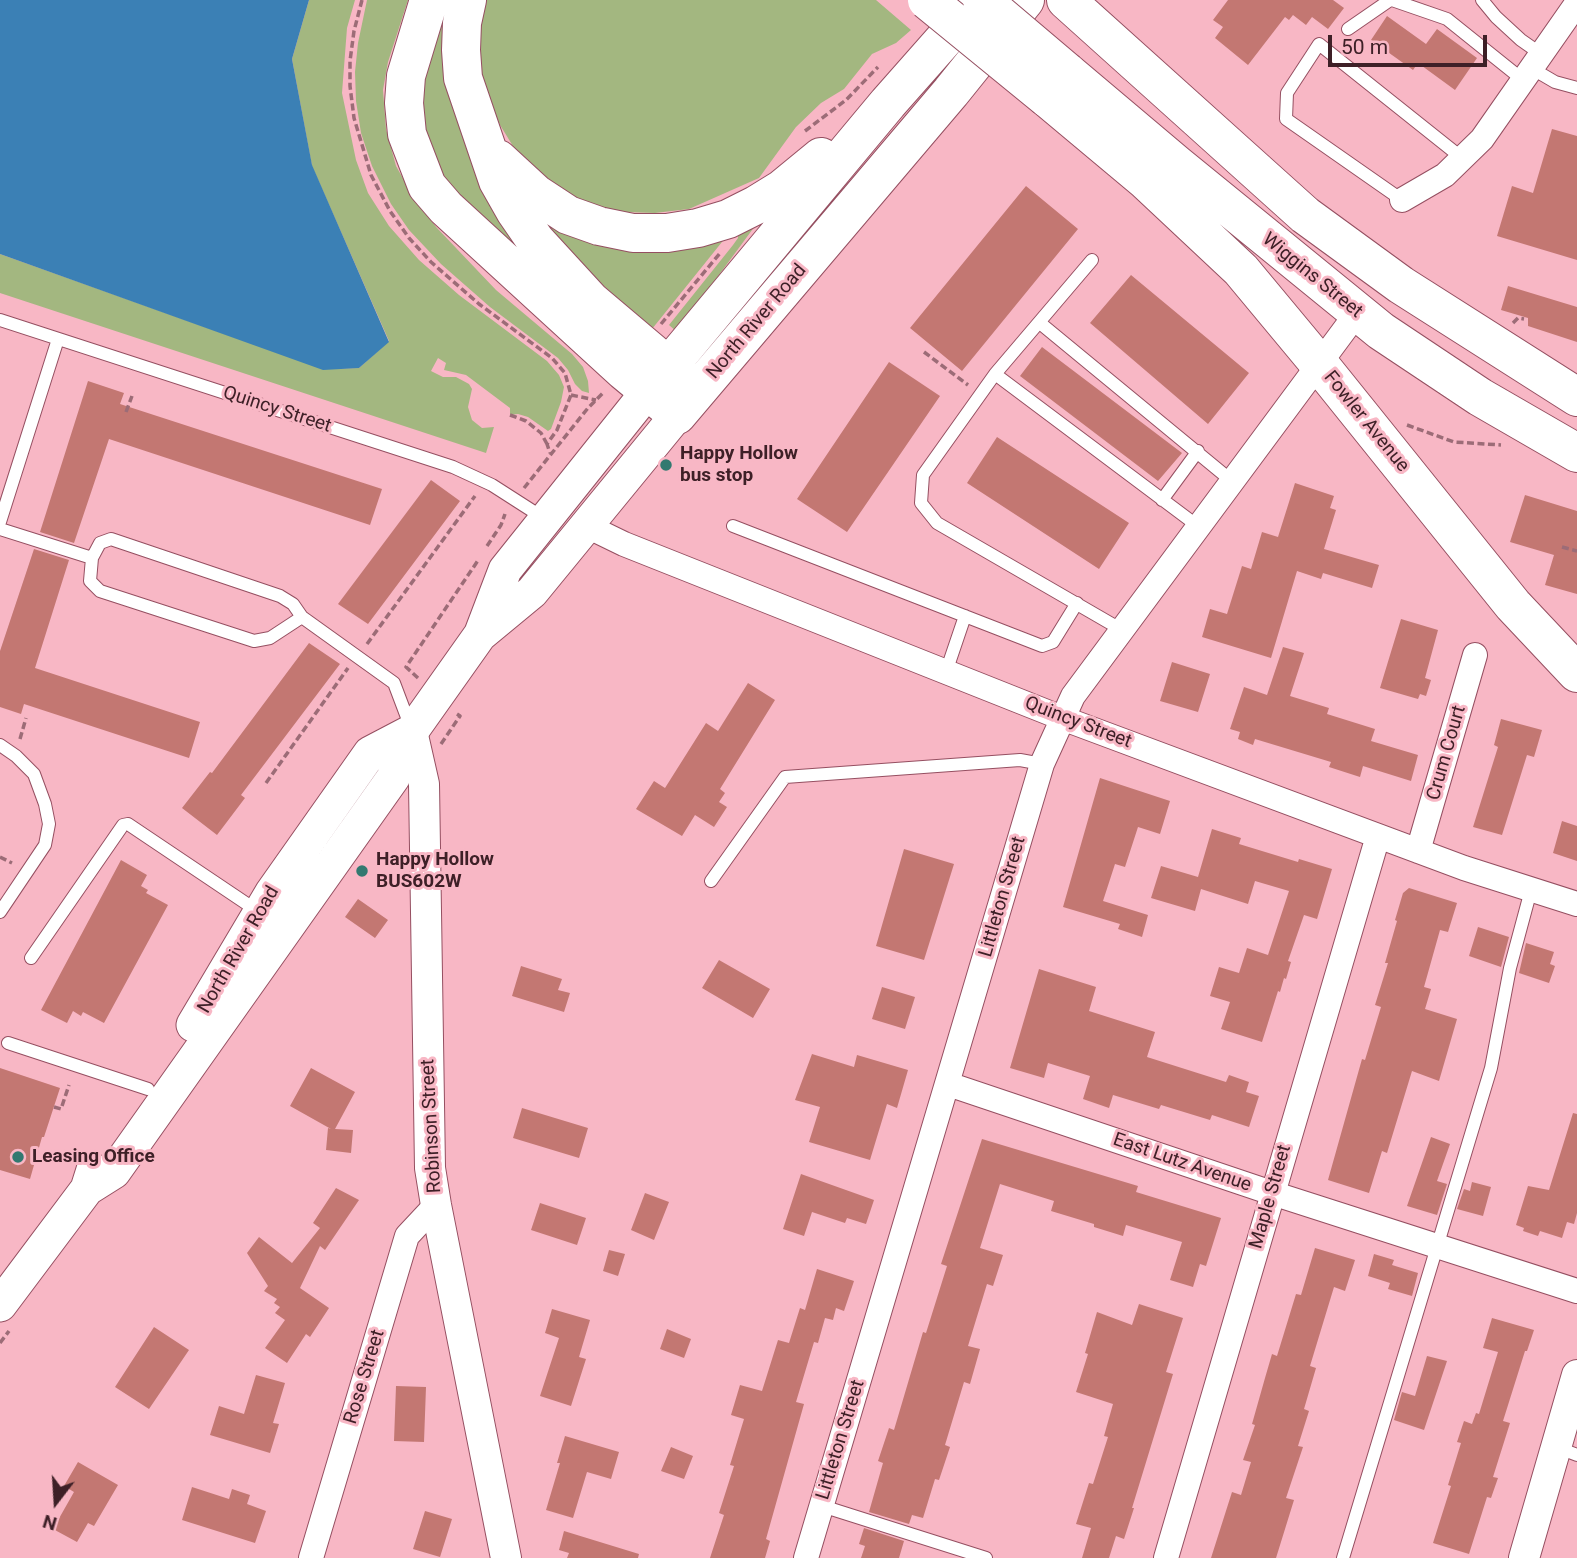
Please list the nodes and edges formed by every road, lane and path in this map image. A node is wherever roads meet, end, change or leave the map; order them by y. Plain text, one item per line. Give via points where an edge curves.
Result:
1 (429, 0) edge
2 (467, 0) edge
3 (927, 0) edge
4 (981, 0) edge
5 (1025, 0) edge
6 (1066, 0) edge
7 (1391, 0) edge
8 (1482, 0) edge
9 (1577, 3) edge
10 (1348, 29) dead end
11 (880, 64) dead end
12 (1531, 67) junction
13 (1057, 85) junction
14 (1577, 88) edge
15 (888, 103) junction
16 (802, 134) dead end
17 (489, 150) junction
18 (1462, 158) junction
19 (1402, 200) joint
20 (728, 244) dead end
21 (1092, 260) dead end
22 (1357, 313) junction
23 (1524, 319) dead end
24 (0, 320) edge
25 (1040, 323) junction
26 (1511, 324) dead end
27 (655, 332) dead end
28 (58, 339) junction
29 (924, 352) dead end
30 (1320, 365) junction
31 (995, 374) junction
32 (658, 379) junction
33 (981, 394) junction
34 (132, 396) dead end
35 (1577, 397) edge
36 (687, 403) junction
37 (126, 412) dead end
38 (510, 415) dead end
39 (1400, 423) dead end
40 (1506, 442) dead end
41 (547, 444) junction
42 (1198, 451) junction
43 (1577, 453) edge
44 (551, 454) junction
45 (530, 481) dead end
46 (1233, 482) junction
47 (477, 494) dead end
48 (1162, 500) junction
49 (503, 516) dead end
50 (545, 519) junction
51 (0, 522) edge
52 (587, 526) junction
53 (733, 526) dead end
54 (1199, 527) junction
55 (0, 528) edge
56 (486, 547) dead end
57 (1562, 547) dead end
58 (1577, 551) edge
59 (92, 558) junction
60 (479, 558) dead end
61 (1077, 603) junction
62 (965, 616) junction
63 (302, 617) junction
64 (1122, 630) junction
65 (480, 635) junction
66 (367, 644) dead end
67 (1475, 655) dead end
68 (406, 667) dead end
69 (348, 668) dead end
70 (946, 672) junction
71 (1577, 673) edge
72 (460, 716) dead end
73 (26, 718) dead end
74 (1062, 718) junction
75 (412, 731) junction
76 (20, 739) dead end
77 (444, 741) dead end
78 (0, 745) edge
79 (1042, 764) junction
80 (266, 783) dead end
81 (1378, 836) junction
82 (1418, 851) junction
83 (0, 857) edge
84 (12, 863) dead end
85 (711, 881) dead end
86 (1531, 890) junction
87 (1577, 904) edge
88 (0, 912) edge
89 (260, 912) junction
90 (31, 958) dead end
91 (8, 1043) dead end
92 (948, 1084) junction
93 (69, 1085) dead end
94 (148, 1089) junction
95 (54, 1107) dead end
96 (87, 1189) junction
97 (1272, 1193) junction
98 (436, 1205) junction
99 (1438, 1245) junction
100 (1577, 1291) edge
101 (0, 1305) edge
102 (1577, 1375) edge
103 (1567, 1451) edge
104 (822, 1506) junction
105 (311, 1558) edge
106 (506, 1558) edge
107 (806, 1558) edge
108 (986, 1558) edge
109 (1166, 1558) edge
110 (1343, 1558) edge
111 (1524, 1558) edge

1 - 32 main road via 406,76 404,103 407,134 427,186 456,217
2 - 17 main road via 462,23 463,78
3 - 13 main road, bridge
4 - 13 main road, bridge
4 - 15 main road, North River Road
5 - 36 main road, North River Road
6 - 35 main road via 1305,215 1401,285
7 - 10 lane
7 - 12 lane via 1447,19
8 - 12 lane via 1521,40
9 - 12 street
11 - 16 path via 846,100
12 - 14 lane via 1555,82
12 - 18 street via 1482,139
13 - 22 main road, Wiggins Street via 1207,190
13 - 30 main road, Fowler Avenue via 1145,180 1241,270
15 - 17 main road via 859,117 814,164 756,205 728,219 667,233 633,233 568,215 536,194
15 - 32 main road, North River Road
17 - 32 main road via 498,181 535,240
18 - 19 street via 1445,175
18 - 19 lane via 1319,44 1287,93 1286,119
20 - 27 path
21 - 25 lane
22 - 30 street, Littleton Street
22 - 43 main road, Wiggins Street via 1480,397
23 - 26 path
24 - 28 lane, Quincy Street
25 - 31 lane
25 - 42 lane
28 - 50 lane, Quincy Street via 453,467 492,485
28 - 51 lane
29 - 33 path
30 - 46 street, Littleton Street
30 - 71 main road, Fowler Avenue via 1513,604
31 - 33 lane
31 - 48 lane
32 - 36 main road
32 - 50 main road, North River Road
33 - 61 lane via 923,475 920,503 937,523
34 - 37 path
36 - 52 main road, North River Road
38 - 41 path via 526,421
39 - 40 path via 1454,442
41 - 44 path
41 - 44 path via 558,430 571,395 596,400
42 - 46 lane
42 - 48 lane
44 - 45 path
46 - 54 street, Littleton Street
47 - 66 path
48 - 54 lane
49 - 56 path
50 - 65 main road, North River Road via 505,570
52 - 65 main road, North River Road via 532,592
52 - 70 street, Quincy Street
53 - 62 lane
54 - 64 street, Littleton Street
55 - 59 lane
57 - 58 path
59 - 63 lane via 100,542 111,539 280,596
59 - 63 lane via 90,582 100,591 254,641 270,638
60 - 68 path
61 - 62 lane via 1053,642 1042,646
61 - 64 lane
62 - 70 lane
63 - 75 lane via 394,683
64 - 74 street, Littleton Street
65 - 75 main road, North River Road
67 - 82 street, Crum Court
69 - 80 path
70 - 74 street, Quincy Street
72 - 77 path
73 - 76 path
74 - 79 street, Littleton Street
74 - 81 street, Quincy Street
75 - 89 main road, North River Road via 370,753
75 - 96 main road, North River Road via 393,778 114,1172
75 - 98 street, Robinson Street via 424,784 430,1168
78 - 88 lane via 34,774 49,824 45,845
79 - 85 lane via 1020,760 785,778
79 - 92 street, Littleton Street
81 - 82 street, Quincy Street
81 - 97 street, Maple Street
82 - 86 street, Quincy Street
83 - 84 path
86 - 87 street, Quincy Street
86 - 99 lane via 1491,1068
89 - 90 lane via 128,824 123,825
89 - 94 main road, North River Road via 199,1018
91 - 94 lane
92 - 97 street, East Lutz Avenue
92 - 104 street, Littleton Street
93 - 95 path via 61,1109
94 - 96 main road, North River Road via 96,1159
96 - 101 main road, North River Road
97 - 99 street, East Lutz Avenue
97 - 109 street, Maple Street
98 - 105 street, Rose Street via 407,1236
98 - 106 street, Robinson Street
99 - 100 street, East Lutz Avenue
99 - 110 lane
102 - 103 street
103 - 111 street
104 - 107 street, Littleton Street
104 - 108 lane

